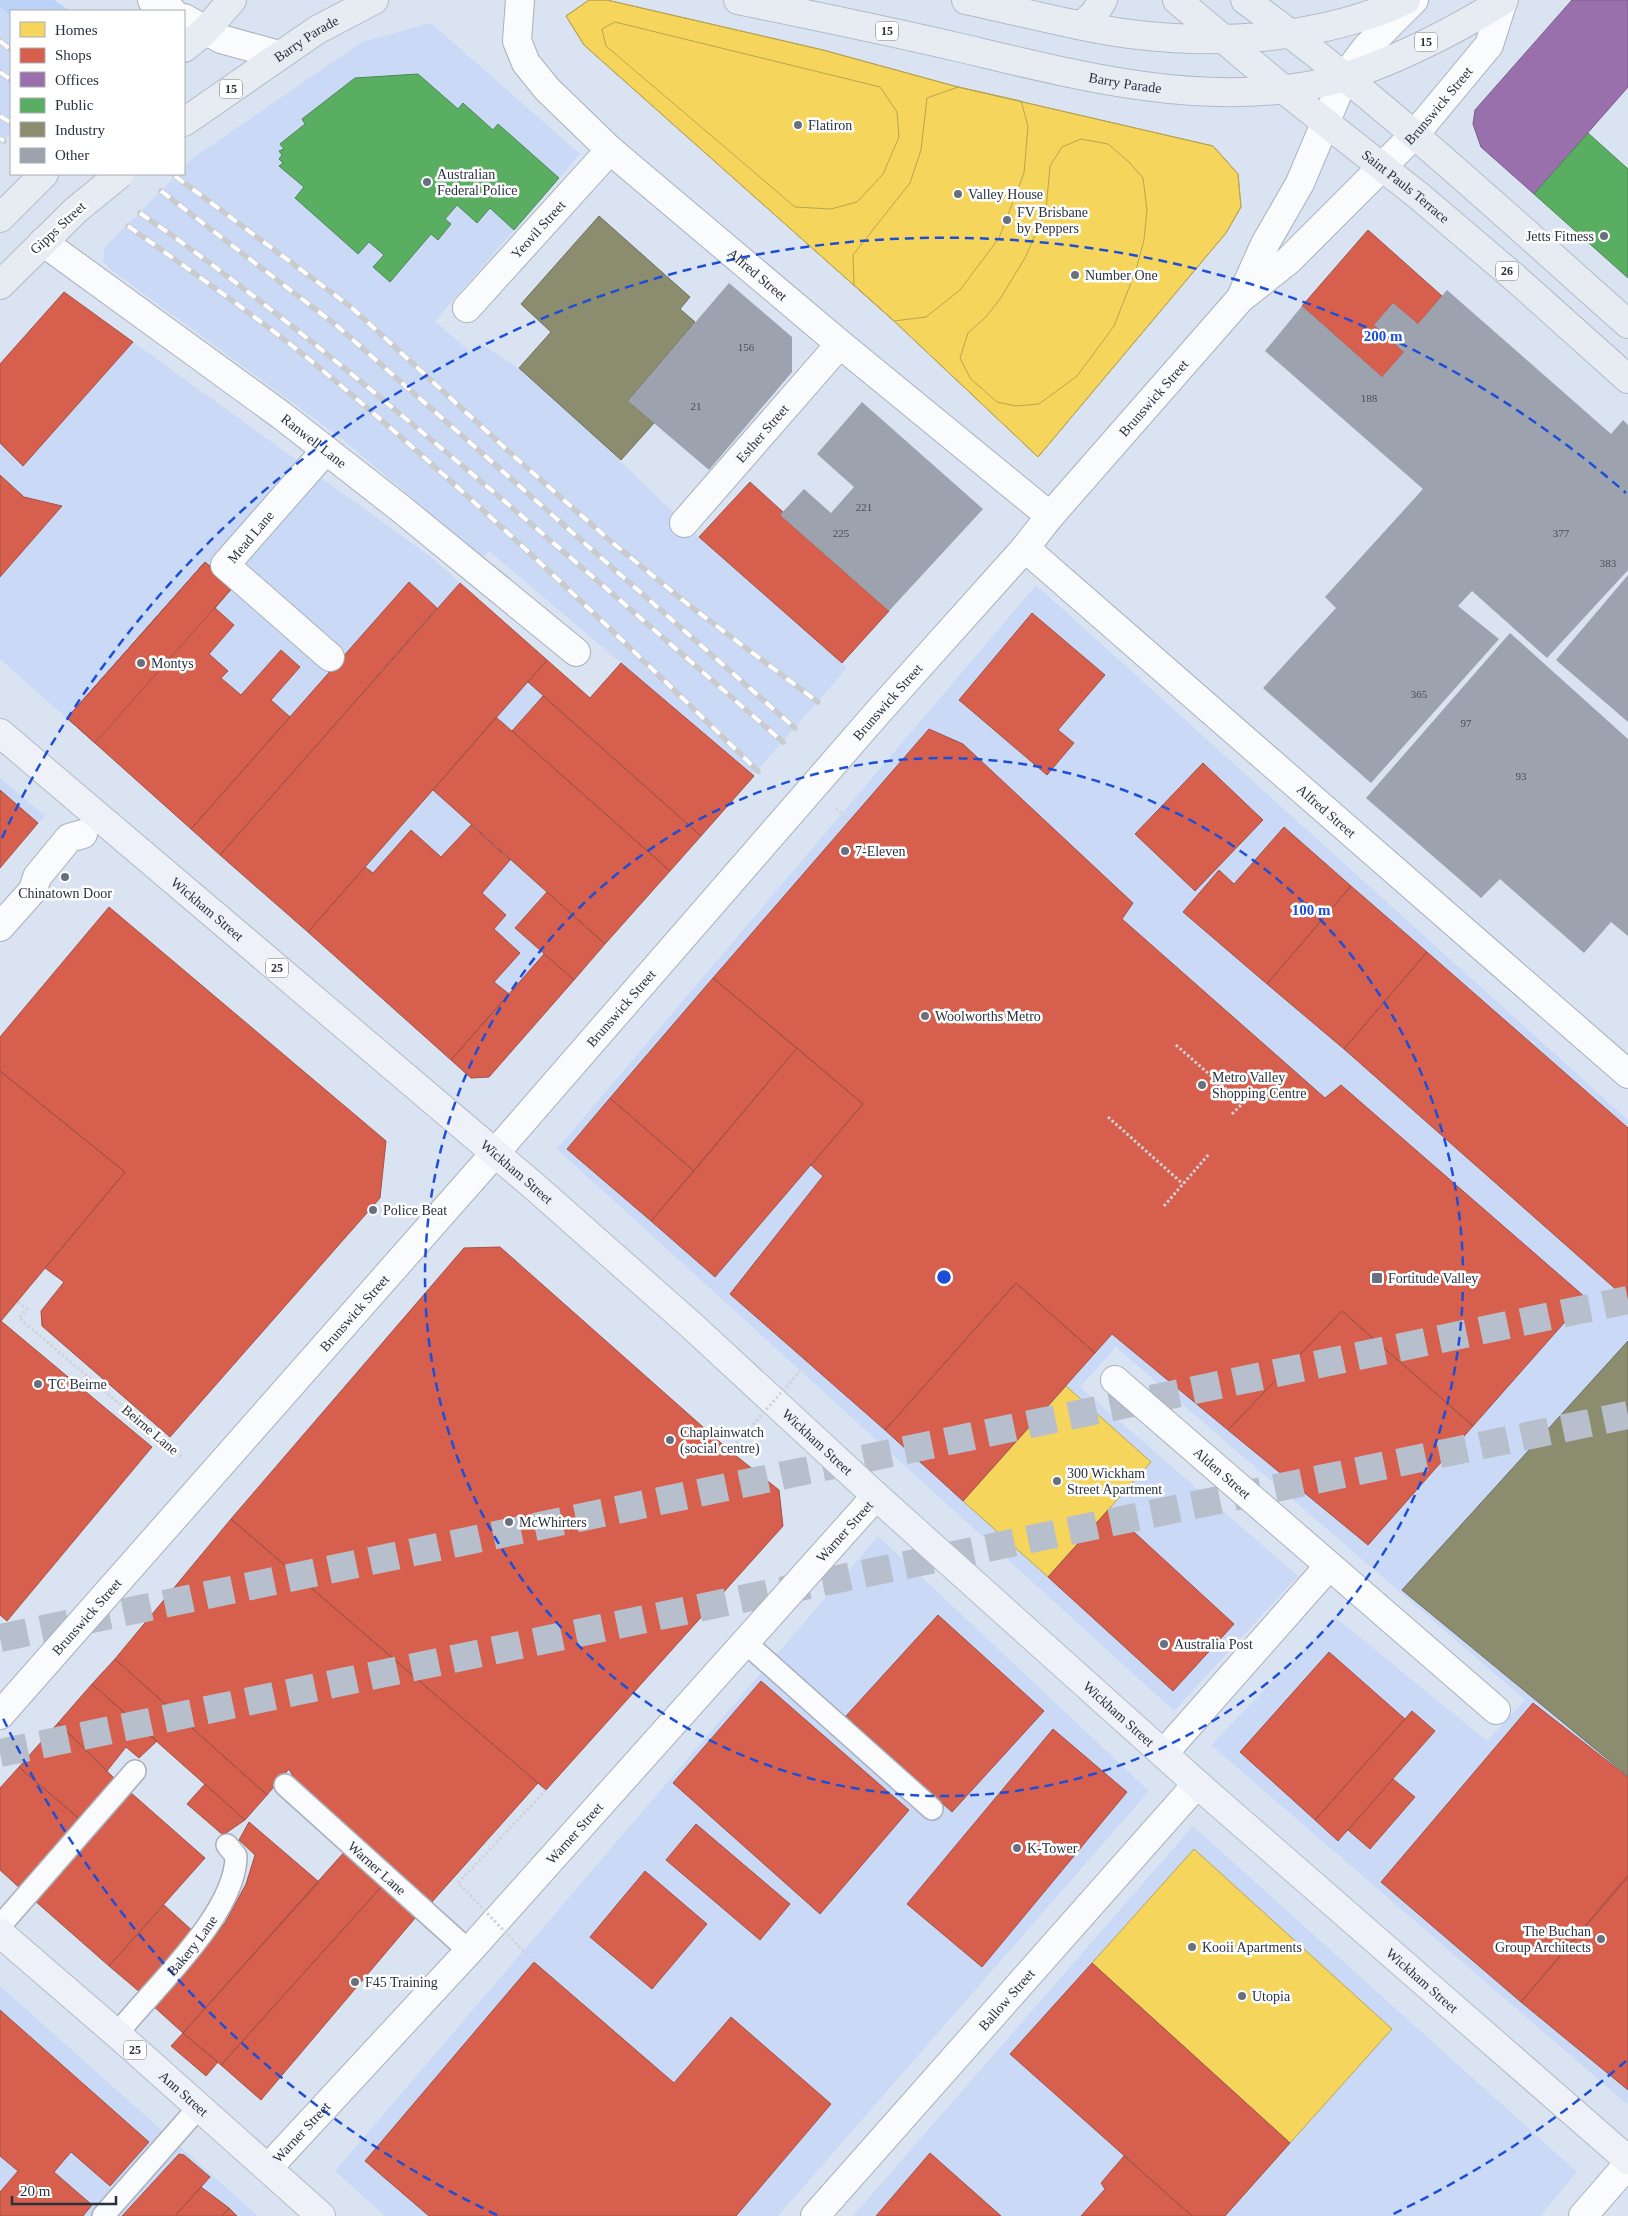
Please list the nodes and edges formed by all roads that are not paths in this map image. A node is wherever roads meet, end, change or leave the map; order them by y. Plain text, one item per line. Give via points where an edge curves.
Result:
1 (152, 0) edge
2 (232, 0) edge
3 (253, 0) edge
4 (374, 0) edge
5 (520, 0) edge
6 (738, 0) edge
7 (966, 0) edge
8 (1103, 0) edge
9 (1177, 0) edge
10 (1245, 0) edge
11 (1406, 0) edge
12 (1414, 0) edge
13 (1503, 0) edge
14 (170, 10) edge
15 (194, 24) edge
16 (1082, 24) junction
17 (1290, 33) junction
18 (1222, 38) junction
19 (185, 46) edge
20 (279, 55) junction
21 (1346, 76) junction
22 (1283, 89) junction
23 (185, 121) edge
24 (1325, 123) junction
25 (1414, 134) junction
26 (610, 150) junction
27 (1382, 168) junction
28 (119, 175) edge
29 (41, 177) edge
30 (0, 218) edge
31 (43, 242) junction
32 (0, 286) edge
33 (1240, 299) junction
34 (466, 308) dead end
35 (1628, 324) edge
36 (840, 344) junction
37 (1628, 379) edge
38 (326, 450) junction
39 (1050, 516) junction
40 (684, 523) dead end
41 (1026, 548) junction
42 (576, 652) dead end
43 (330, 657) dead end
44 (0, 733) edge
45 (91, 825) junction
46 (0, 927) edge
47 (1628, 1074) edge
48 (495, 1153) junction
49 (1115, 1380) dead end
50 (876, 1496) junction
51 (1329, 1566) junction
52 (746, 1644) junction
53 (1496, 1710) dead end
54 (0, 1715) edge
55 (1164, 1753) junction
56 (135, 1771) dead end
57 (1197, 1784) junction
58 (285, 1785) dead end
59 (932, 1809) dead end
60 (227, 1845) dead end
61 (0, 1926) edge
62 (0, 1933) edge
63 (469, 1951) junction
64 (117, 2034) junction
65 (198, 2108) junction
66 (1628, 2160) edge
67 (1628, 2164) edge
68 (268, 2168) junction
69 (103, 2216) edge
70 (321, 2216) edge
71 (815, 2216) edge
72 (1583, 2216) edge

1 - 14 street
2 - 15 highway
3 - 15 highway
4 - 20 highway, Barry Parade / 15
5 - 26 street, Alfred Street via 517,35 526,62 546,89
6 - 22 highway, Barry Parade / 15 via 860,24 1036,66 1139,85 1212,94
7 - 16 highway
8 - 16 highway
9 - 18 highway, Saint Pauls Terrace / 26
10 - 17 highway
11 - 17 highway via 1356,20
12 - 21 street, Brunswick Street via 1366,48
13 - 21 highway, Barry Parade / 15 via 1447,32
13 - 25 street, Brunswick Street via 1489,45
15 - 19 highway
15 - 20 street, Barry Parade via 228,42
16 - 18 highway via 1143,36
17 - 18 highway
17 - 21 highway
18 - 22 highway, Saint Pauls Terrace / 26
20 - 23 highway, 15
21 - 22 highway, Barry Parade / 15
21 - 24 street, Brunswick Street
21 - 25 highway
22 - 24 highway, Saint Pauls Terrace / 26
24 - 27 highway, Saint Pauls Terrace / 26
24 - 33 street, Brunswick Street via 1300,183
25 - 27 street, Brunswick Street
25 - 35 highway
26 - 34 street, Yeovil Street
26 - 36 street, Alfred Street
27 - 33 street, Brunswick Street via 1277,271
27 - 37 highway, Saint Pauls Terrace / 26 via 1507,270
28 - 31 highway, Gipps Street, bridge
29 - 30 highway
31 - 32 highway, Gipps Street
31 - 38 street, Ranwell Lane
33 - 39 street, Brunswick Street
36 - 39 street, Alfred Street
36 - 40 street, Esther Street
38 - 42 street, Ranwell Lane
38 - 43 street, Mead Lane via 225,565
39 - 41 street, Brunswick Street
41 - 47 street, Alfred Street
41 - 48 street, Brunswick Street via 879,710
44 - 45 main road, Wickham Street / 25
45 - 46 street via 69,838 37,877 32,890
45 - 48 main road, Wickham Street / 25
48 - 50 main road, Wickham Street via 691,1325
48 - 54 street, Brunswick Street
49 - 51 street, Alden Street
50 - 52 street, Warner Street
50 - 55 main road, Wickham Street
51 - 53 street, Alden Street
51 - 55 street
52 - 59 lane
52 - 63 street, Warner Street
55 - 57 main road, Wickham Street
56 - 61 lane
57 - 66 main road, Wickham Street
57 - 71 street, Ballow Street
58 - 63 lane, Warner Lane
60 - 64 lane, Bakery Lane via 236,1856 232,1884 202,1934
62 - 64 main road, Ann Street / 25
63 - 68 street, Warner Street
64 - 65 main road, Ann Street / 25
65 - 68 main road, Ann Street / 25
65 - 69 lane
67 - 72 street
68 - 70 main road, Ann Street / 25

